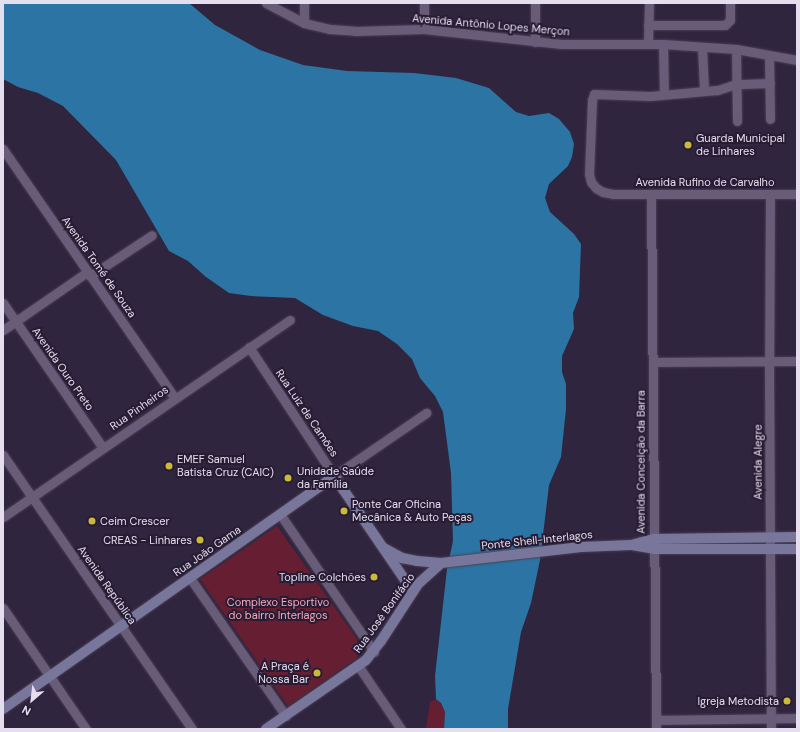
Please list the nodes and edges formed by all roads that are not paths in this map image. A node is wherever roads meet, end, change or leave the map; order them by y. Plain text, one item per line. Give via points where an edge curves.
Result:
1 (266, 3) edge
2 (304, 3) edge
3 (424, 3) edge
4 (535, 3) edge
5 (648, 3) edge
6 (730, 3) edge
7 (304, 23) junction
8 (648, 25) junction
9 (424, 29) junction
10 (535, 42) junction
11 (648, 43) junction
12 (663, 44) junction
13 (702, 47) junction
14 (736, 50) junction
15 (769, 55) junction
16 (797, 60) edge
17 (770, 83) junction
18 (736, 84) junction
19 (704, 90) junction
20 (664, 94) junction
21 (770, 119) dead end
22 (738, 121) dead end
23 (3, 149) edge
24 (651, 194) junction
25 (770, 194) junction
26 (797, 194) edge
27 (152, 235) dead end
28 (89, 274) junction
29 (3, 303) edge
30 (290, 320) dead end
31 (16, 322) junction
32 (3, 330) edge
33 (249, 347) junction
34 (769, 361) junction
35 (797, 361) edge
36 (653, 362) junction
37 (175, 398) junction
38 (426, 413) dead end
39 (103, 448) junction
40 (3, 455) edge
41 (334, 476) junction
42 (32, 497) junction
43 (280, 514) junction
44 (3, 517) edge
45 (770, 537) junction
46 (797, 537) edge
47 (654, 538) junction
48 (630, 545) junction
49 (383, 548) junction
50 (797, 548) edge
51 (770, 549) junction
52 (654, 550) junction
53 (443, 562) junction
54 (190, 578) junction
55 (413, 592) junction
56 (3, 608) edge
57 (121, 626) junction
58 (374, 652) junction
59 (359, 667) junction
60 (50, 676) junction
61 (3, 709) edge
62 (286, 716) junction
63 (797, 718) edge
64 (771, 719) junction
65 (656, 725) edge
66 (86, 729) edge
67 (192, 729) edge
68 (266, 729) edge
69 (401, 729) edge
70 (771, 729) edge

1 - 7 street, Avenida Antônio Lopes Merçon
2 - 7 street
3 - 9 street
4 - 10 street
5 - 8 street
6 - 8 street via 730,20 725,25
7 - 9 street, Avenida Antônio Lopes Merçon via 329,29 355,31
8 - 11 street
9 - 10 street, Avenida Antônio Lopes Merçon
10 - 11 street, Avenida Antônio Lopes Merçon
11 - 12 street, Avenida Antônio Lopes Merçon
12 - 13 street, Avenida Antônio Lopes Merçon
12 - 20 street
13 - 14 street, Avenida Antônio Lopes Merçon
13 - 19 street
14 - 15 street, Avenida Antônio Lopes Merçon
14 - 18 street
15 - 16 street, Avenida Antônio Lopes Merçon
15 - 17 street
17 - 18 street
17 - 21 street
18 - 19 street via 717,90
18 - 22 street
19 - 20 street
20 - 24 street, Avenida Rufino de Carvalho via 644,96 598,93 593,96 589,174 591,182 603,192
23 - 28 street, Avenida Tomé de Souza
24 - 25 street, Avenida Rufino de Carvalho
24 - 36 street, Avenida Conceição da Barra
25 - 26 street, Avenida Rufino de Carvalho
25 - 34 street, Avenida Alegre
27 - 28 street
28 - 31 street
28 - 37 street, Avenida Tomé de Souza
29 - 31 street, Avenida Ouro Preto
30 - 33 street, Rua Pinheiros
31 - 32 street
31 - 39 street, Avenida Ouro Preto
33 - 37 street, Rua Pinheiros
33 - 41 street, Rua Luiz de Camões
34 - 35 street
34 - 36 street
34 - 45 street, Avenida Alegre
36 - 47 street, Avenida Conceição da Barra
37 - 39 street, Rua Pinheiros
38 - 41 street, Rua João Gama
39 - 42 street, Rua Pinheiros
40 - 42 street, Avenida República
41 - 43 main road, Rua João Gama
41 - 49 main road, Rua Luiz de Camões
42 - 44 street, Rua Pinheiros
42 - 57 street, Avenida República
43 - 54 main road, Rua João Gama
43 - 58 street
45 - 46 main road
45 - 47 main road
45 - 51 street, Avenida Alegre
47 - 48 main road
47 - 52 street, Avenida Conceição da Barra
48 - 52 main road
48 - 53 main road, Ponte Shell-Interlagos via 581,547
49 - 53 main road, Ponte Shell-Interlagos via 402,558
49 - 55 main road, Rua Luiz de Camões
50 - 51 main road
51 - 52 main road
51 - 64 street, Avenida Alegre
52 - 65 street, Avenida Conceição da Barra
53 - 55 main road, Rua José Bonifácio
54 - 57 main road, Rua João Gama
54 - 62 street
55 - 58 main road, Rua José Bonifácio
56 - 60 street
57 - 60 main road, Rua João Gama
57 - 67 street, Avenida República
58 - 59 main road, Rua José Bonifácio
59 - 62 main road, Rua José Bonifácio
59 - 69 street
60 - 61 main road, Rua João Gama
60 - 66 street
62 - 68 main road, Rua José Bonifácio
63 - 64 street
64 - 65 street
64 - 70 street, Avenida Alegre

